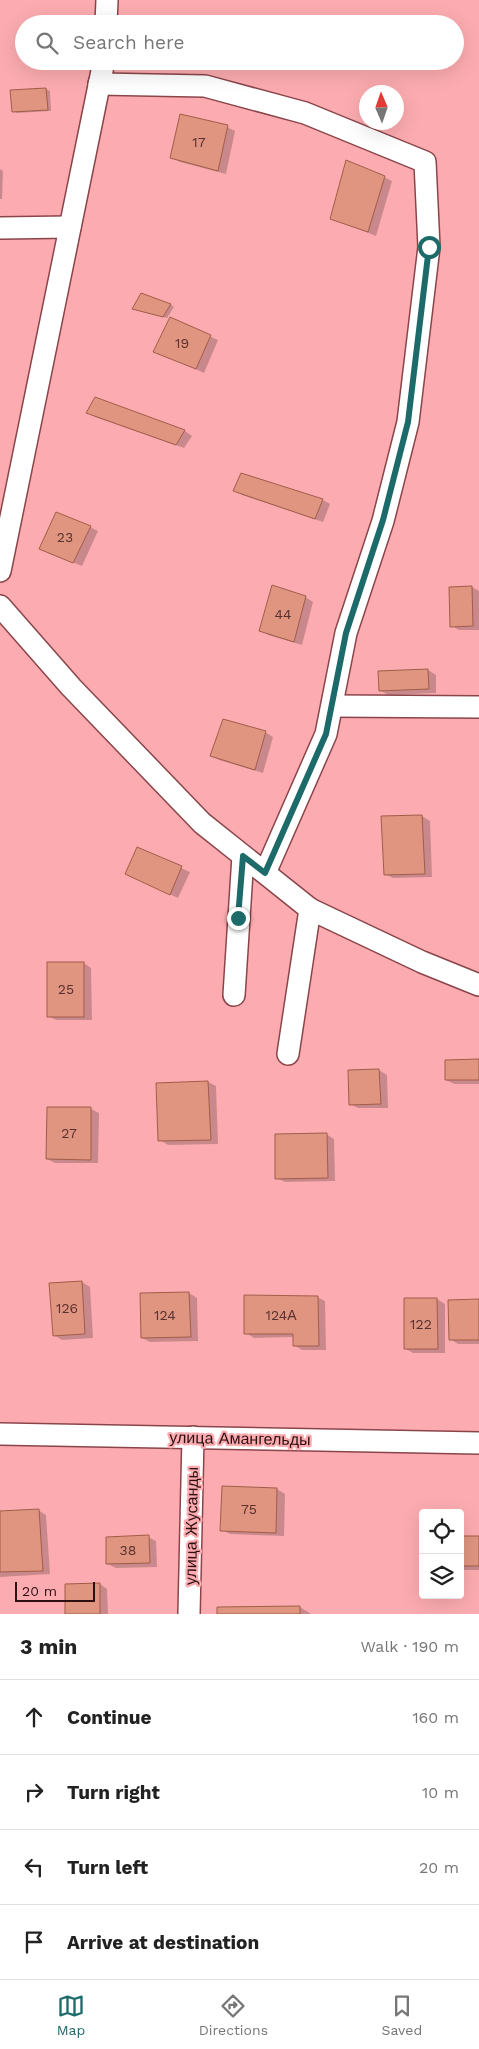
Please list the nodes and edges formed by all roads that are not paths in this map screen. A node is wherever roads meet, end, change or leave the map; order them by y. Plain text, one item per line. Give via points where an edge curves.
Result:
1 (106, 0) edge
2 (106, 15) edge
3 (102, 70) edge
4 (99, 84) junction
5 (70, 227) junction
6 (0, 228) edge
7 (0, 571) edge
8 (0, 606) edge
9 (332, 706) junction
10 (479, 707) edge
11 (243, 856) junction
12 (265, 873) junction
13 (310, 909) junction
14 (479, 984) edge
15 (234, 995) dead end
16 (288, 1054) dead end
17 (0, 1434) edge
18 (193, 1437) junction
19 (479, 1443) edge
20 (189, 1614) edge

1 - 2 street
3 - 4 street
4 - 5 street
4 - 9 street via 205,86 305,112 425,162 429,247 408,422 383,520 346,633
5 - 6 street
5 - 7 street
8 - 11 street via 71,687 202,822
9 - 10 street
9 - 12 street via 326,734
11 - 12 street
11 - 15 street
12 - 13 street
13 - 14 street via 422,962
13 - 16 street
17 - 18 street, улица Амангельды
18 - 19 street, улица Амангельды
18 - 20 street, улица Жусанды

